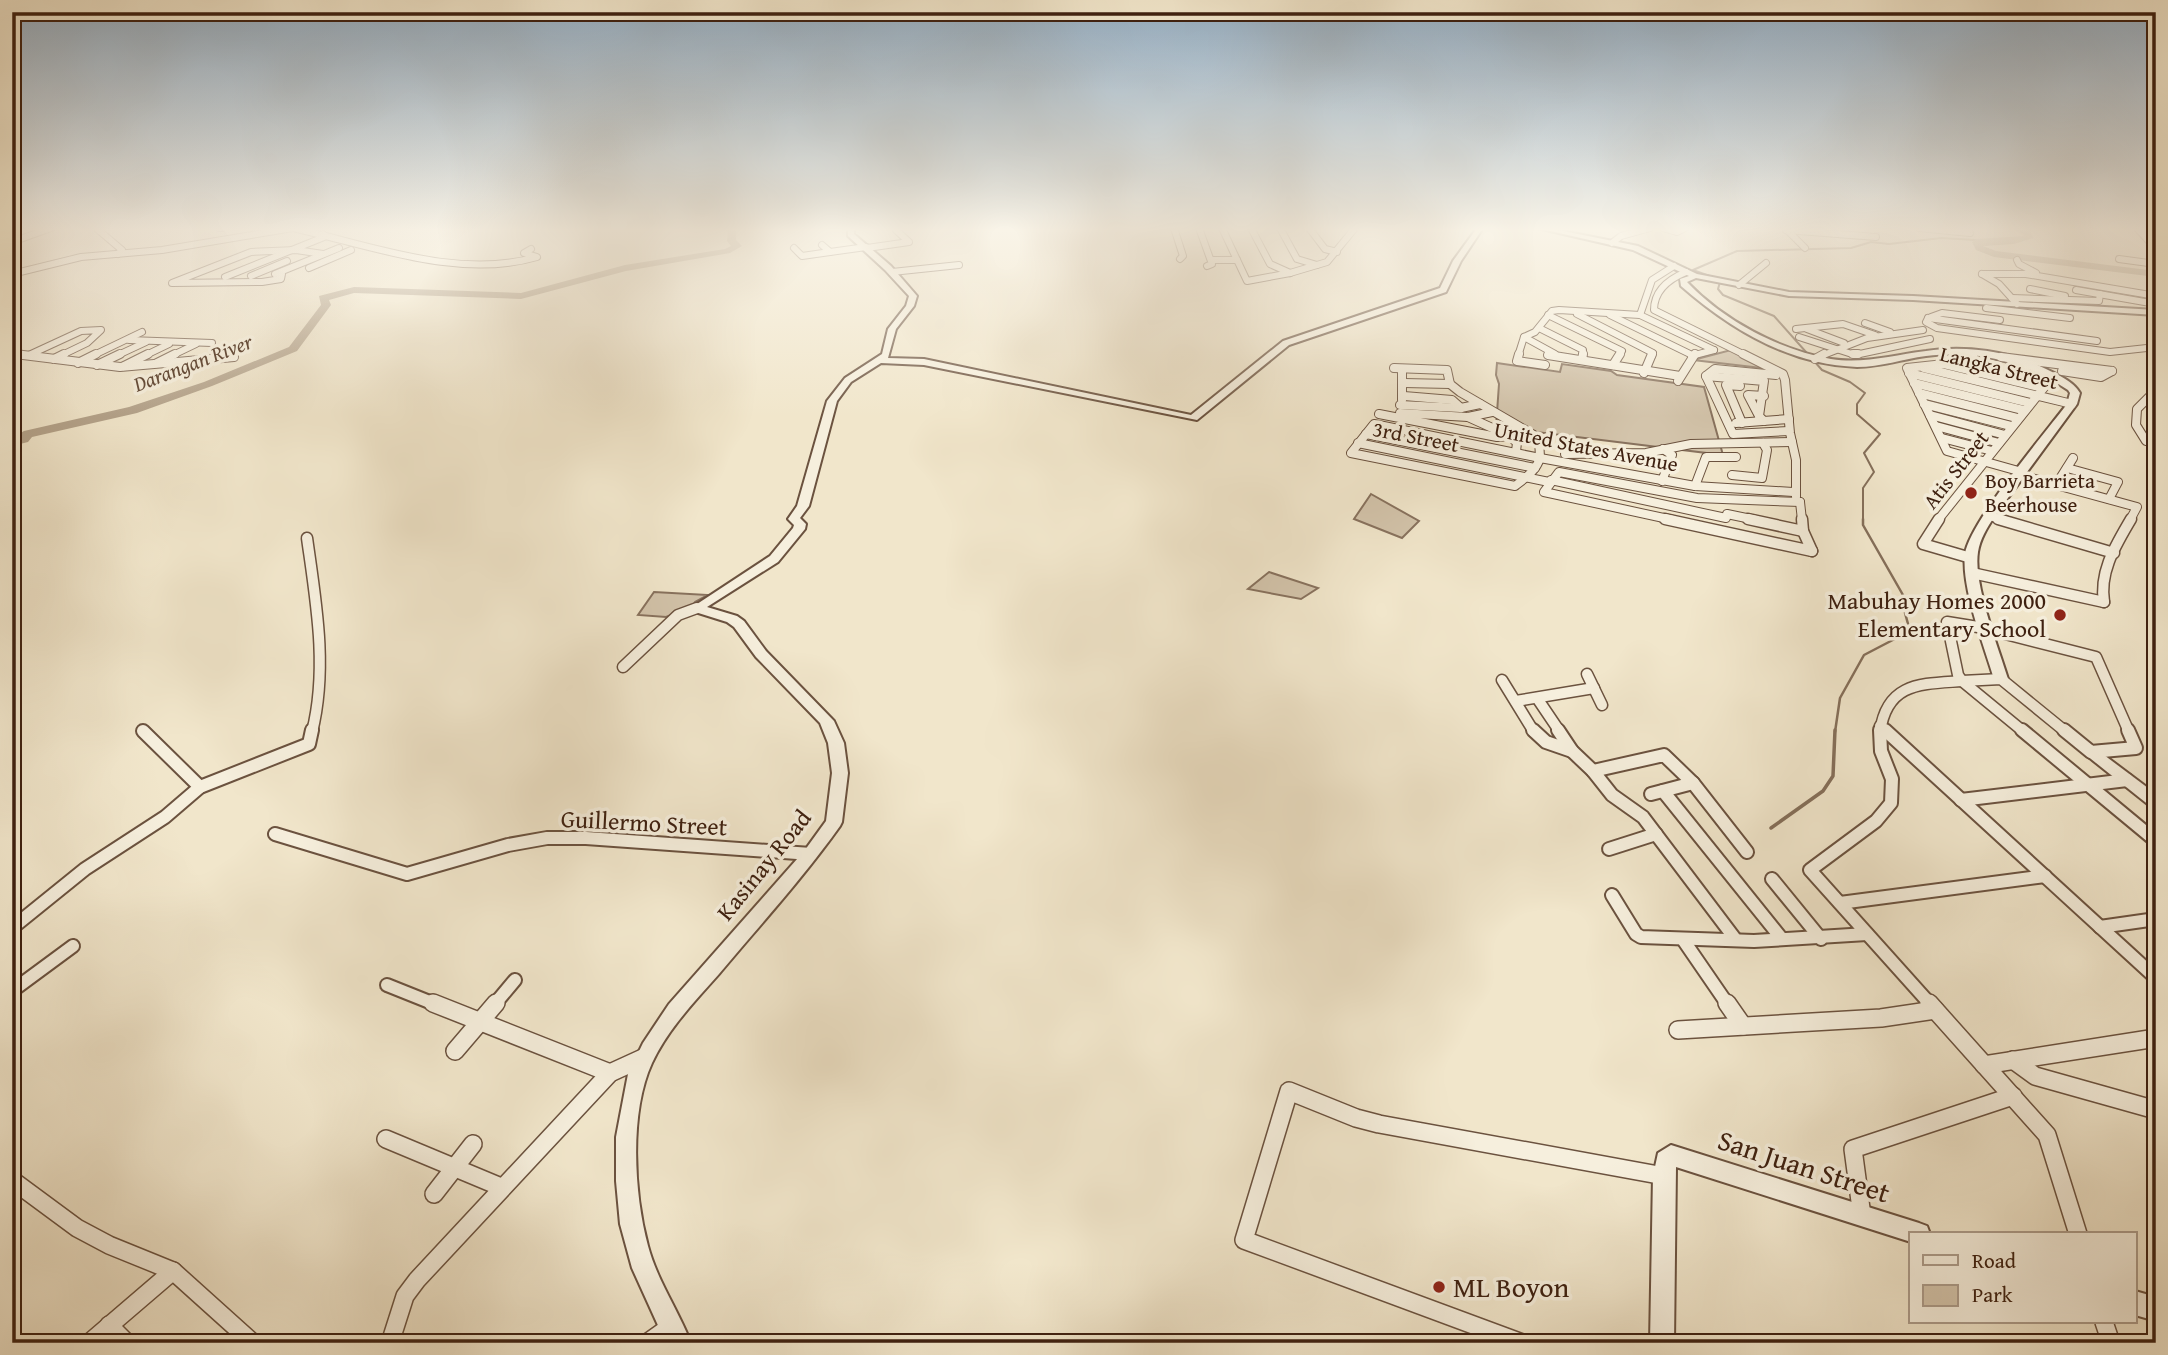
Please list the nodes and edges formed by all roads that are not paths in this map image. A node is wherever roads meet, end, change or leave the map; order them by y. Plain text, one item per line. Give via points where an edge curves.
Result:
1 (909, 291) edge
2 (1439, 291) edge
3 (1649, 291) edge
4 (1660, 291) edge
5 (1692, 291) edge
6 (1778, 291) edge
7 (2005, 291) edge
8 (2033, 291) edge
9 (2043, 291) edge
10 (2082, 291) edge
11 (2111, 291) edge
12 (2099, 294) junction
13 (2133, 296) junction
14 (2156, 296) edge
15 (2043, 300) junction
16 (2077, 301) junction
17 (1978, 302) junction
18 (2015, 302) junction
19 (2156, 304) edge
20 (1986, 308) junction
21 (1571, 311) junction
22 (1605, 312) junction
23 (2150, 313) edge
24 (1640, 314) junction
25 (1548, 315) junction
26 (1928, 318) junction
27 (2070, 318) dead end
28 (2000, 320) junction
29 (1865, 323) dead end
30 (1823, 326) junction
31 (1539, 328) junction
32 (1805, 328) junction
33 (2010, 329) junction
34 (1923, 330) dead end
35 (101, 331) junction
36 (1913, 331) junction
37 (142, 332) dead end
38 (1892, 333) junction
39 (1877, 336) junction
40 (1524, 337) junction
41 (1860, 339) junction
42 (129, 340) junction
43 (147, 341) junction
44 (2097, 341) dead end
45 (172, 342) junction
46 (197, 343) junction
47 (212, 343) dead end
48 (1844, 344) junction
49 (2156, 347) edge
50 (1833, 349) junction
51 (1549, 353) junction
52 (12, 354) edge
53 (27, 355) junction
54 (1692, 355) junction
55 (1973, 356) dead end
56 (44, 357) junction
57 (234, 357) dead end
58 (1813, 358) junction
59 (54, 359) junction
60 (2031, 359) junction
61 (881, 360) junction
62 (1582, 360) junction
63 (1999, 360) junction
64 (75, 365) junction
65 (1613, 365) junction
66 (94, 366) junction
67 (152, 366) junction
68 (1918, 367) junction
69 (121, 368) junction
70 (1961, 368) junction
71 (2026, 369) dead end
72 (1644, 373) junction
73 (1909, 373) junction
74 (1989, 374) junction
75 (1780, 375) junction
76 (1706, 376) junction
77 (1448, 377) junction
78 (1402, 380) junction
79 (2050, 380) dead end
80 (2015, 381) junction
81 (1914, 383) junction
82 (1764, 388) junction
83 (2043, 388) junction
84 (2156, 390) edge
85 (1460, 392) junction
86 (1919, 393) junction
87 (2033, 399) junction
88 (1480, 404) junction
89 (1924, 404) junction
90 (2072, 404) junction
91 (1400, 405) junction
92 (1461, 408) junction
93 (2024, 410) junction
94 (1492, 412) junction
95 (1379, 414) dead end
96 (1392, 414) junction
97 (1930, 415) junction
98 (1468, 417) junction
99 (2017, 418) junction
100 (1762, 419) junction
101 (1789, 419) junction
102 (1726, 423) junction
103 (1742, 423) junction
104 (1936, 426) junction
105 (2011, 426) junction
106 (1789, 431) junction
107 (1366, 433) junction
108 (2005, 435) junction
109 (1510, 436) junction
110 (1942, 438) junction
111 (1734, 439) junction
112 (1793, 442) junction
113 (2156, 442) edge
114 (1358, 443) junction
115 (1763, 443) junction
116 (1999, 443) junction
117 (1662, 449) junction
118 (1516, 451) junction
119 (1992, 452) junction
120 (1637, 453) junction
121 (1565, 454) dead end
122 (1606, 454) junction
123 (1543, 457) junction
124 (1736, 457) junction
125 (2073, 458) dead end
126 (1984, 461) junction
127 (1632, 465) dead end
128 (1535, 468) junction
129 (2067, 468) junction
130 (1599, 470) junction
131 (2021, 473) junction
132 (1732, 475) junction
133 (1526, 477) junction
134 (1550, 481) junction
135 (1662, 481) junction
136 (2056, 485) junction
137 (1695, 486) junction
138 (1729, 488) junction
139 (1793, 492) junction
140 (1729, 499) junction
141 (2109, 499) junction
142 (1800, 502) junction
143 (1727, 516) junction
144 (1989, 516) junction
145 (1722, 530) junction
146 (1803, 531) junction
147 (307, 538) dead end
148 (2114, 553) junction
149 (1971, 558) junction
150 (1972, 573) junction
151 (697, 608) junction
152 (1988, 630) junction
153 (623, 667) dead end
154 (1587, 674) dead end
155 (2001, 679) junction
156 (1502, 680) dead end
157 (1963, 682) junction
158 (1594, 688) junction
159 (1537, 698) junction
160 (1516, 701) junction
161 (1602, 705) dead end
162 (1880, 726) junction
163 (143, 731) dead end
164 (1572, 751) junction
165 (2091, 752) junction
166 (1592, 771) junction
167 (2127, 780) junction
168 (1693, 783) junction
169 (2089, 784) junction
170 (200, 787) junction
171 (1961, 800) junction
172 (2156, 802) edge
173 (275, 834) dead end
174 (1656, 834) junction
175 (2156, 841) edge
176 (1609, 849) dead end
177 (1747, 852) dead end
178 (811, 854) junction
179 (2045, 876) junction
180 (1772, 879) dead end
181 (1612, 895) dead end
182 (1840, 904) junction
183 (2156, 919) edge
184 (2100, 927) junction
185 (12, 928) edge
186 (1867, 934) junction
187 (1782, 939) junction
188 (1821, 939) junction
189 (1736, 940) junction
190 (1684, 941) junction
191 (73, 946) dead end
192 (2156, 978) edge
193 (514, 980) dead end
194 (387, 985) dead end
195 (12, 991) edge
196 (1935, 1010) junction
197 (480, 1022) junction
198 (1743, 1027) junction
199 (1678, 1030) dead end
200 (2156, 1038) edge
201 (455, 1051) dead end
202 (645, 1057) junction
203 (2012, 1060) junction
204 (1984, 1065) junction
205 (610, 1073) junction
206 (2013, 1096) junction
207 (2156, 1110) edge
208 (386, 1139) dead end
209 (473, 1144) dead end
210 (1668, 1166) junction
211 (453, 1168) junction
212 (15, 1185) edge
213 (501, 1187) junction
214 (434, 1194) dead end
215 (1862, 1216) junction
216 (1913, 1232) edge
217 (2077, 1232) edge
218 (173, 1271) junction
219 (2136, 1303) edge
220 (2156, 1309) edge
221 (2105, 1324) edge
222 (109, 1325) junction
223 (675, 1334) edge
224 (89, 1343) edge
225 (127, 1343) edge
226 (252, 1343) edge
227 (390, 1343) edge
228 (646, 1343) edge
229 (1522, 1343) edge
230 (1662, 1343) edge
231 (2111, 1343) edge

1 - 61 street via 913,296 910,306 892,329
2 - 61 street via 1286,343 1193,418 924,362
3 - 24 street
4 - 75 street via 1654,310
5 - 58 street via 1739,326
6 - 17 street
7 - 18 street
8 - 15 street
9 - 16 street
10 - 12 street
11 - 13 street
12 - 13 street
12 - 16 street via 2099,300
13 - 14 street
13 - 19 street
13 - 23 street
15 - 16 street
15 - 18 street
17 - 18 street
17 - 20 street
18 - 23 street
20 - 27 street
20 - 28 street
21 - 22 street
21 - 25 street
21 - 72 street via 1653,353
22 - 24 street
22 - 54 street
24 - 54 street via 1714,350
25 - 31 street
25 - 65 street via 1622,351
26 - 28 street via 1942,313
26 - 33 street
26 - 49 street via 1926,322 1937,328 2110,352
28 - 33 street
29 - 38 street
30 - 32 street
30 - 39 street via 1843,324
30 - 41 street
31 - 40 street
31 - 62 street via 1583,350
32 - 48 street
32 - 50 street via 1797,333
33 - 44 street
34 - 36 street
35 - 53 street via 81,331
35 - 56 street
35 - 59 street via 88,343
36 - 38 street
36 - 50 street via 1930,339 1855,355
37 - 42 street
38 - 39 street
39 - 41 street
40 - 51 street
40 - 51 street via 1517,361 1545,368
41 - 48 street
42 - 43 street
42 - 64 street
43 - 45 street
43 - 66 street
45 - 46 street
45 - 69 street
46 - 47 street
46 - 67 street
48 - 50 street
50 - 58 street
51 - 62 street
52 - 53 street
53 - 56 street
54 - 72 street via 1679,379
55 - 70 street
56 - 59 street
57 - 67 street
58 - 63 street via 1864,364 1949,351
59 - 64 street
60 - 60 street via 2058,363 2112,371 2101,377 2062,371
60 - 63 street
61 - 151 street via 848,380 832,401 803,506 794,519 799,529 774,559
62 - 65 street
63 - 74 street
63 - 90 street via 2031,366 2060,379 2075,393
64 - 66 street
65 - 72 street
66 - 69 street
67 - 69 street
68 - 70 street via 1944,363
68 - 73 street via 1907,368
68 - 87 street, Langka Street
70 - 74 street
71 - 80 street
73 - 81 street
73 - 87 street
74 - 80 street
75 - 76 street via 1714,369
75 - 101 street via 1787,385
76 - 82 street
76 - 102 street
77 - 78 street
77 - 78 street
77 - 85 street
78 - 85 street
78 - 91 street
78 - 92 street
79 - 83 street, Atis Street
80 - 83 street
81 - 86 street
81 - 93 street
82 - 100 street
82 - 100 street via 1748,396
82 - 103 street via 1726,385
83 - 87 street, Atis Street
84 - 113 street via 2137,409 2136,425 2146,441
85 - 88 street
86 - 89 street
86 - 99 street
87 - 90 street, Langka Street
87 - 93 street, Atis Street
88 - 92 street
88 - 94 street
89 - 97 street
89 - 105 street
90 - 131 street
91 - 92 street
91 - 96 street
93 - 99 street, Atis Street
94 - 98 street
94 - 123 street via 1539,438
95 - 96 street
96 - 98 street
96 - 109 street
97 - 104 street
97 - 108 street
98 - 109 street
99 - 105 street, Atis Street
100 - 101 street
100 - 103 street
101 - 106 street
102 - 103 street
102 - 111 street
104 - 110 street
104 - 116 street
105 - 108 street, Atis Street
106 - 111 street
106 - 112 street
107 - 114 street
107 - 118 street, United States Avenue via 1374,424
107 - 128 street
108 - 116 street, Atis Street
109 - 118 street via 1517,443
110 - 119 street
110 - 126 street via 1947,451
111 - 115 street
111 - 117 street
111 - 124 street
112 - 115 street
112 - 139 street via 1797,474
114 - 133 street, 3rd Street
114 - 133 street via 1351,453 1515,486
115 - 132 street via 1768,450 1762,478
116 - 119 street, Atis Street
117 - 120 street
117 - 135 street via 1672,454
118 - 123 street, United States Avenue
119 - 126 street, Atis Street
120 - 122 street
120 - 127 street
121 - 122 street
122 - 130 street
123 - 128 street
123 - 130 street, United States Avenue
124 - 132 street
124 - 137 street via 1706,457
125 - 129 street
126 - 131 street
126 - 149 street, Atis Street via 1923,544
128 - 133 street
129 - 136 street
129 - 141 street via 2118,482
130 - 135 street, United States Avenue
131 - 136 street
131 - 144 street
132 - 138 street
133 - 134 street, 3rd Street
134 - 140 street via 1559,472 1697,498
134 - 143 street, 3rd Street
134 - 145 street via 1545,492
135 - 137 street, United States Avenue
136 - 141 street
137 - 138 street, United States Avenue
138 - 139 street, United States Avenue
139 - 142 street
140 - 142 street
140 - 143 street
141 - 148 street via 2137,507
142 - 146 street
143 - 145 street
143 - 146 street, 3rd Street
144 - 148 street
144 - 149 street via 1977,535
145 - 146 street via 1812,551
147 - 170 street via 321,647 318,713 309,744
148 - 150 street via 2100,589 2104,602
149 - 150 street
150 - 152 street
151 - 153 street via 678,615
151 - 178 street, Kasinay Road via 739,624 831,730 840,773 834,822
152 - 155 street
152 - 157 street via 1947,622
152 - 165 street via 2096,657 2136,748
154 - 158 street
155 - 157 street
155 - 165 street
156 - 160 street
157 - 162 street via 1906,688
157 - 169 street
158 - 159 street
158 - 161 street
159 - 160 street
159 - 164 street
160 - 164 street via 1544,744
162 - 171 street
162 - 182 street via 1881,751 1892,780 1892,803 1877,821 1810,870
163 - 170 street
164 - 166 street
165 - 167 street
166 - 168 street via 1664,755
166 - 174 street
167 - 169 street
167 - 172 street
168 - 177 street
168 - 187 street via 1657,793
169 - 171 street
169 - 175 street
170 - 185 street via 165,817 78,874
171 - 179 street
173 - 178 street, Guillermo Street via 407,874 547,838
174 - 176 street
174 - 189 street
178 - 202 street, Kasinay Road via 676,1010
179 - 182 street
179 - 184 street
180 - 188 street
181 - 190 street via 1636,934
182 - 186 street
183 - 184 street
184 - 192 street
186 - 188 street
186 - 196 street
187 - 188 street
187 - 189 street
189 - 190 street
190 - 198 street
191 - 195 street
193 - 197 street
194 - 197 street
196 - 198 street
196 - 204 street
197 - 201 street
197 - 205 street
198 - 199 street
200 - 203 street
202 - 205 street
202 - 223 street, Kasinay Road via 629,1125 625,1179 636,1247
203 - 204 street
203 - 207 street via 2035,1076
204 - 206 street
205 - 213 street
206 - 215 street via 1853,1149
206 - 217 street via 2047,1135
208 - 211 street
209 - 211 street
210 - 215 street, San Juan Street
210 - 229 street via 1379,1124 1289,1091 1244,1240
210 - 230 street
211 - 213 street
211 - 214 street
212 - 218 street via 77,1228
213 - 227 street via 405,1296
215 - 216 street, San Juan Street
218 - 222 street
218 - 226 street
219 - 220 street
221 - 231 street
222 - 224 street
222 - 225 street
223 - 228 street

